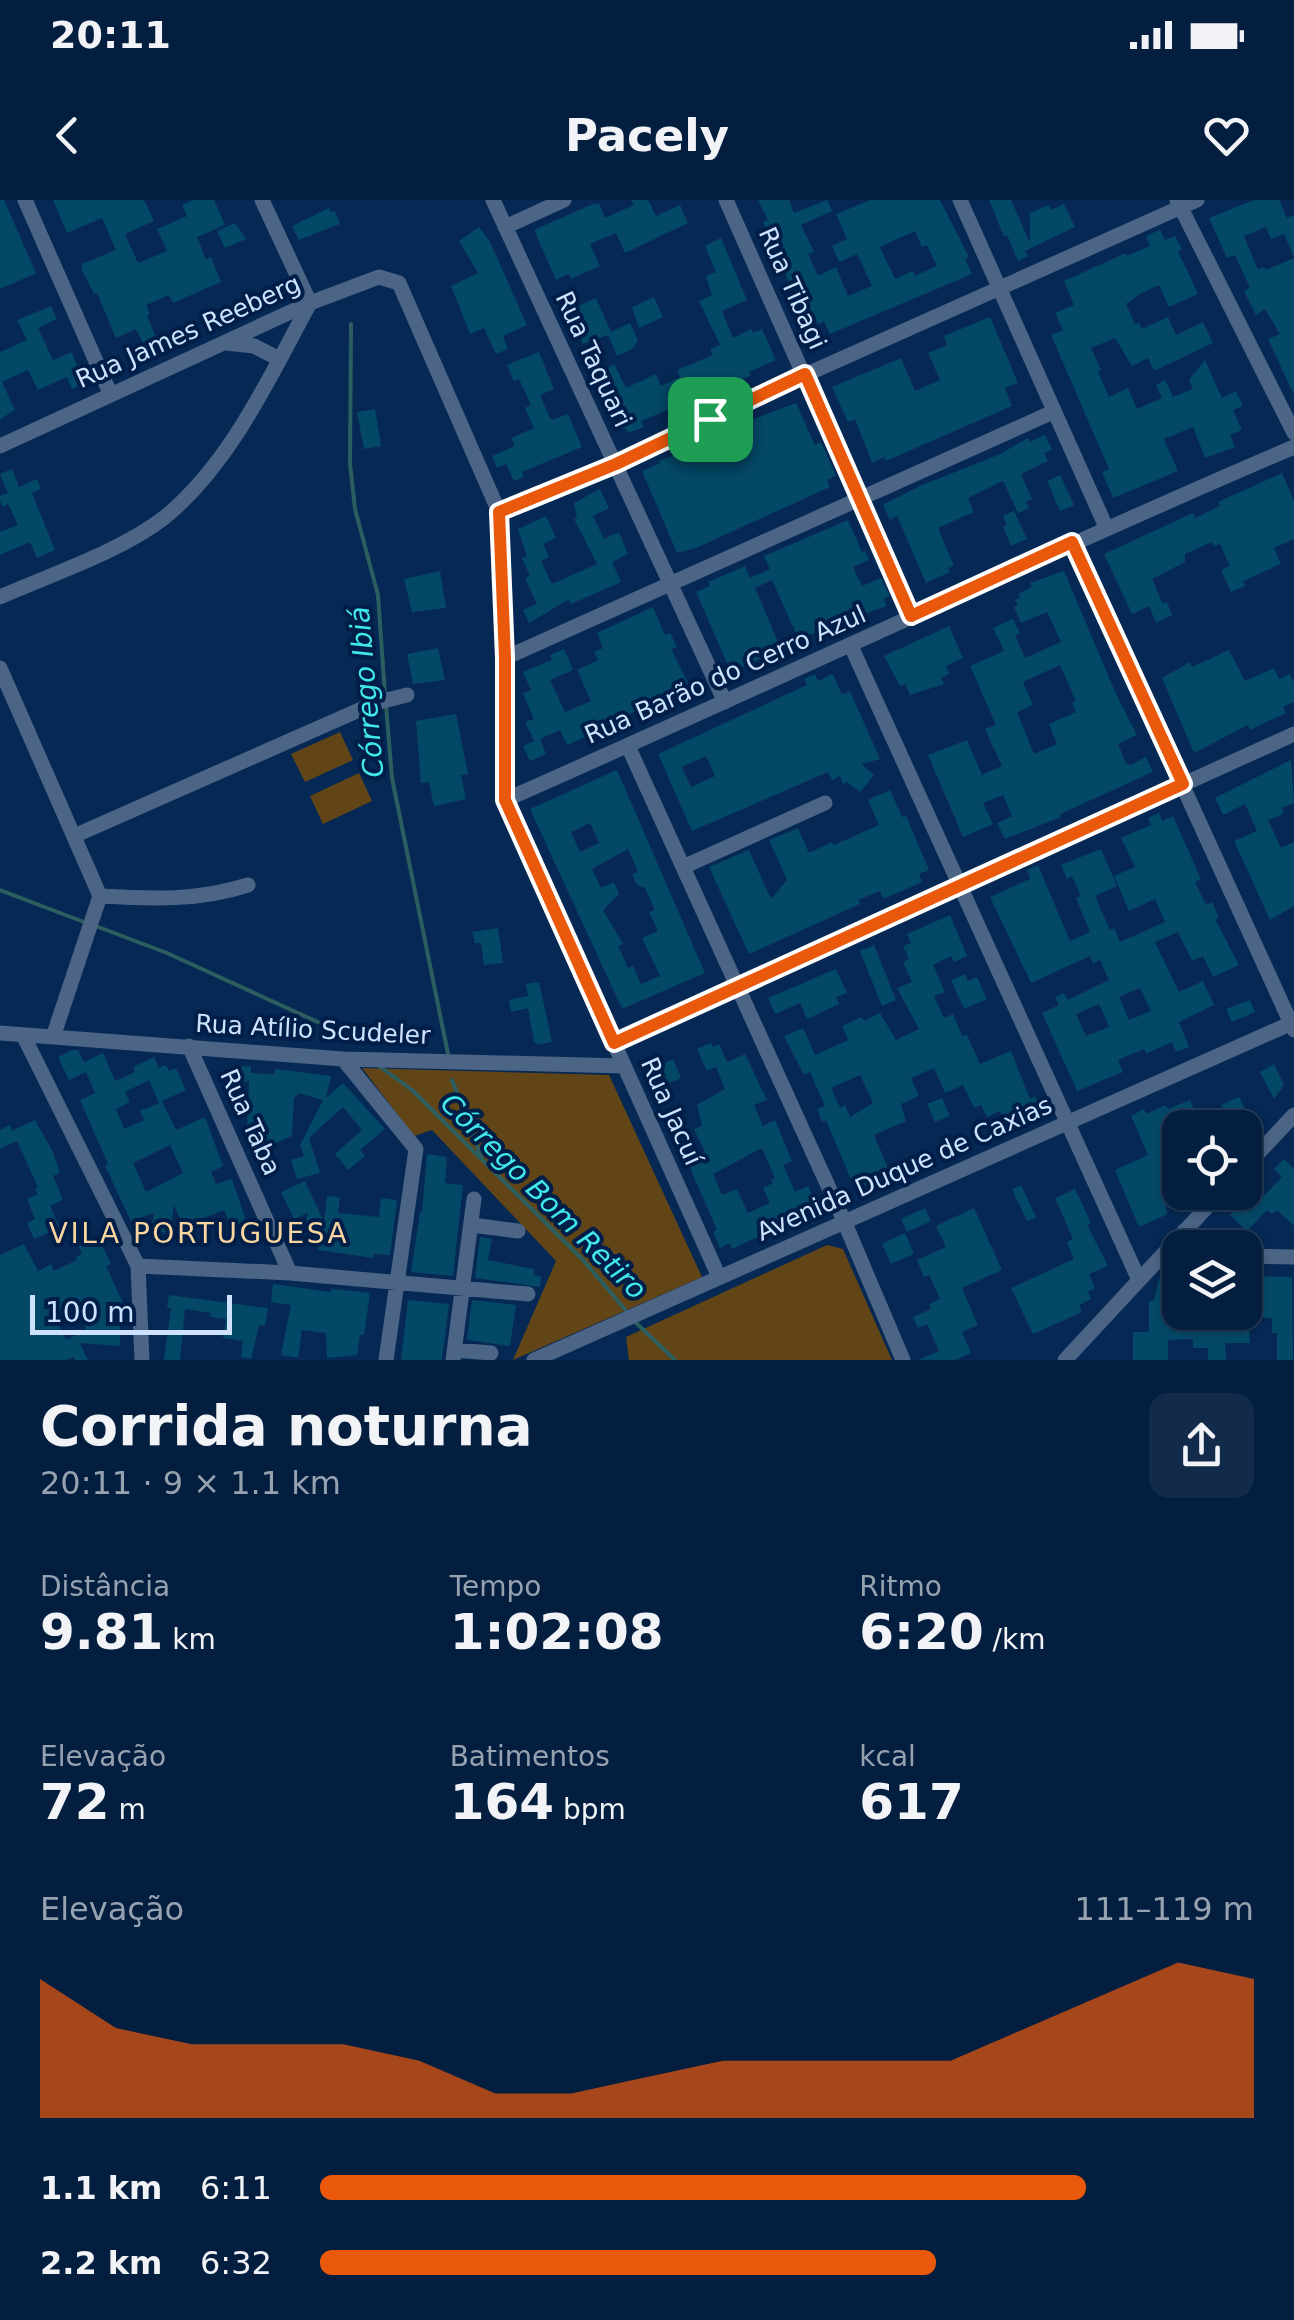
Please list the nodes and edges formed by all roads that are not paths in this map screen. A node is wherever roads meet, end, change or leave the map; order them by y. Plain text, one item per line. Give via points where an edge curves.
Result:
1 (25, 200) edge
2 (262, 200) edge
3 (493, 200) edge
4 (564, 200) edge
5 (726, 200) edge
6 (960, 200) edge
7 (1197, 200) edge
8 (1178, 204) edge
9 (504, 227) junction
10 (400, 283) joint
11 (1000, 290) junction
12 (310, 302) junction
13 (222, 343) junction
14 (279, 359) junction
15 (805, 374) junction
16 (110, 393) junction
17 (1053, 412) junction
18 (1294, 434) edge
19 (0, 446) edge
20 (1294, 446) edge
21 (616, 464) junction
22 (860, 500) junction
23 (499, 512) junction
24 (1106, 527) junction
25 (1072, 542) junction
26 (672, 586) junction
27 (0, 597) edge
28 (911, 616) junction
29 (851, 646) junction
30 (505, 658) junction
31 (0, 668) edge
32 (400, 697) dead end
33 (725, 702) junction
34 (1294, 734) edge
35 (628, 746) junction
36 (1183, 784) junction
37 (505, 800) junction
38 (824, 803) dead end
39 (74, 836) junction
40 (683, 867) junction
41 (959, 884) junction
42 (248, 885) dead end
43 (98, 902) junction
44 (736, 986) junction
45 (1293, 1025) edge
46 (0, 1033) edge
47 (24, 1035) junction
48 (53, 1037) junction
49 (614, 1043) junction
50 (190, 1046) junction
51 (343, 1059) junction
52 (624, 1066) junction
53 (1294, 1115) edge
54 (1069, 1122) junction
55 (1262, 1149) edge
56 (474, 1200) dead end
57 (1204, 1210) edge
58 (844, 1221) junction
59 (472, 1224) junction
60 (1185, 1230) edge
61 (518, 1231) dead end
62 (1161, 1256) edge
63 (1262, 1256) edge
64 (1294, 1257) edge
65 (138, 1266) junction
66 (290, 1273) junction
67 (718, 1277) junction
68 (1139, 1280) junction
69 (398, 1281) junction
70 (463, 1286) junction
71 (528, 1294) dead end
72 (491, 1353) dead end
73 (454, 1355) edge
74 (142, 1360) edge
75 (386, 1360) edge
76 (534, 1360) edge
77 (902, 1360) edge
78 (1066, 1360) edge

1 - 16 street
2 - 12 street
3 - 9 street, Rua Taquari
4 - 9 street
5 - 15 street, Rua Tibagi
6 - 11 street
7 - 8 street
8 - 11 street
8 - 18 street
9 - 21 street, Rua Taquari
10 - 12 street, Rua James Reeberg via 379,277
10 - 23 street, Rua Jacuí
11 - 15 street
11 - 17 street
12 - 13 street, Rua James Reeberg
12 - 14 street
13 - 14 street via 254,346
13 - 16 street, Rua James Reeberg
14 - 27 street via 234,436 165,517
15 - 21 street
15 - 22 street, Rua Tibagi
16 - 19 street, Rua James Reeberg
17 - 22 street
17 - 24 street
20 - 24 street, Rua Barão do Cerro Azul
21 - 23 street
21 - 26 street, Rua Taquari
22 - 26 street
22 - 28 street, Rua Tibagi
23 - 30 street, Rua Jacuí
24 - 25 street, Rua Barão do Cerro Azul
25 - 28 street, Rua Barão do Cerro Azul
25 - 36 street
26 - 30 street
26 - 33 street, Rua Taquari
28 - 29 street, Rua Barão do Cerro Azul
29 - 33 street, Rua Barão do Cerro Azul
29 - 41 street
30 - 37 street, Rua Jacuí
31 - 39 street
32 - 39 street
33 - 35 street, Rua Barão do Cerro Azul
34 - 36 street
35 - 37 street, Rua Barão do Cerro Azul
35 - 40 street
36 - 41 street
36 - 45 street
37 - 49 street, Rua Jacuí
38 - 40 street
39 - 43 street
40 - 44 street
41 - 44 street
41 - 54 street
42 - 43 street via 214,896
43 - 48 street
44 - 49 street
44 - 58 street
45 - 54 street, Avenida Duque de Caxias
46 - 47 street, Rua Atílio Scudeler
47 - 48 street, Rua Atílio Scudeler
47 - 65 street
48 - 50 street, Rua Atílio Scudeler
49 - 52 street, Rua Jacuí
50 - 51 street, Rua Atílio Scudeler
50 - 66 street, Rua Taba
51 - 52 street, Rua Atílio Scudeler
51 - 69 street via 416,1148
52 - 67 street, Rua Jacuí
53 - 55 street
54 - 58 street, Avenida Duque de Caxias
54 - 68 street
56 - 59 street
57 - 60 street
58 - 67 street, Avenida Duque de Caxias
58 - 77 street
59 - 61 street
59 - 70 street
62 - 68 street
63 - 64 street
65 - 66 street
65 - 74 street
66 - 69 street
67 - 76 street, Avenida Duque de Caxias
68 - 78 street
69 - 70 street
69 - 75 street
70 - 71 street
70 - 73 street
72 - 73 street

